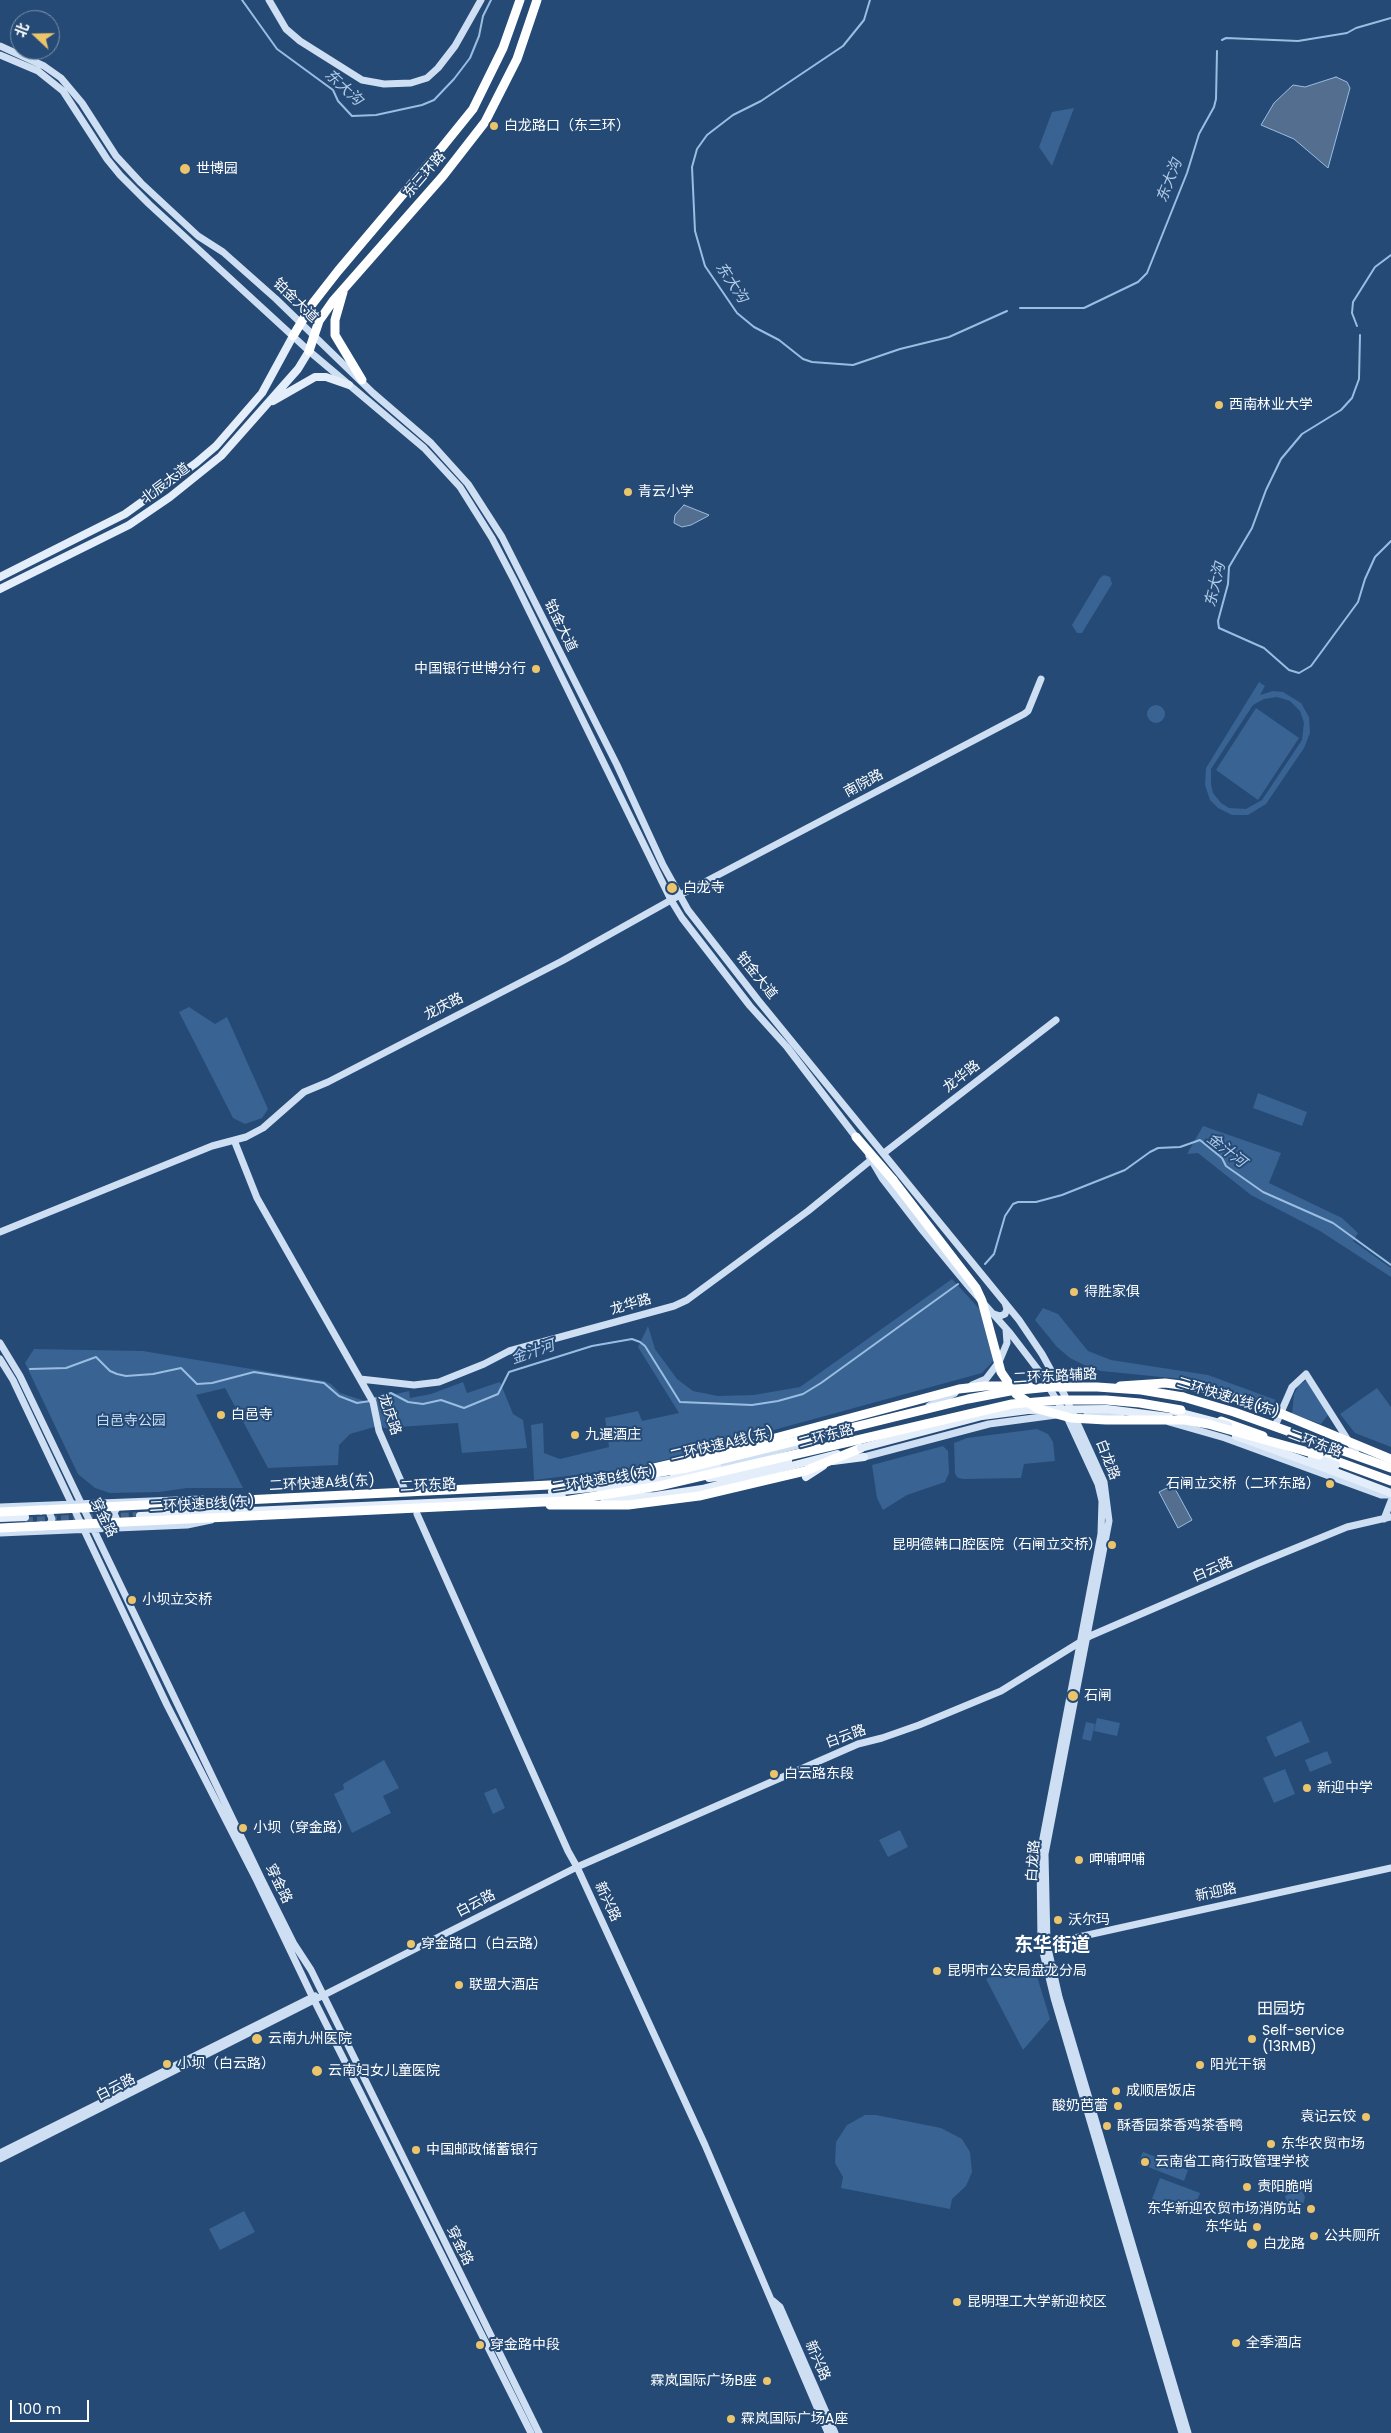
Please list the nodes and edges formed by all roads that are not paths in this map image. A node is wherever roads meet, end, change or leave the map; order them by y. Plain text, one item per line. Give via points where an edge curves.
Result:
1 (269, 0) edge
2 (481, 0) edge
3 (520, 0) edge
4 (537, 2) edge
5 (0, 46) edge
6 (0, 54) edge
7 (345, 286) junction
8 (300, 323) junction
9 (293, 336) junction
10 (315, 338) junction
11 (309, 351) junction
12 (362, 380) junction
13 (349, 385) junction
14 (267, 405) junction
15 (0, 577) edge
16 (0, 589) edge
17 (1041, 679) dead end
18 (680, 895) junction
19 (671, 900) junction
20 (1056, 1020) dead end
21 (778, 1022) junction
22 (772, 1028) junction
23 (856, 1137) junction
24 (234, 1140) junction
25 (884, 1153) junction
26 (871, 1160) junction
27 (0, 1232) edge
28 (1005, 1302) junction
29 (994, 1314) junction
30 (1005, 1327) junction
31 (0, 1343) edge
32 (0, 1359) edge
33 (360, 1379) junction
34 (1050, 1387) junction
35 (1060, 1387) junction
36 (1109, 1387) junction
37 (967, 1388) junction
38 (910, 1415) junction
39 (1066, 1415) junction
40 (1074, 1415) junction
41 (1157, 1420) junction
42 (1275, 1426) junction
43 (862, 1449) junction
44 (1319, 1456) junction
45 (1358, 1456) junction
46 (1391, 1459) edge
47 (829, 1461) junction
48 (804, 1463) junction
49 (717, 1466) joint
50 (1391, 1468) edge
51 (806, 1477) dead end
52 (664, 1480) junction
53 (551, 1487) junction
54 (404, 1488) dead end
55 (1389, 1488) edge
56 (126, 1501) junction
57 (1391, 1501) edge
58 (71, 1503) junction
59 (82, 1503) junction
60 (527, 1504) junction
61 (41, 1508) junction
62 (0, 1509) edge
63 (240, 1509) junction
64 (139, 1514) tunnel mouth
65 (417, 1514) dead end
66 (0, 1518) edge
67 (1387, 1518) edge
68 (0, 1522) edge
69 (0, 1528) edge
70 (127, 1528) junction
71 (41, 1529) junction
72 (95, 1529) junction
73 (83, 1530) junction
74 (0, 1534) edge
75 (1083, 1641) junction
76 (577, 1867) junction
77 (1391, 1868) edge
78 (1047, 1944) junction
79 (323, 1996) junction
80 (313, 1999) junction
81 (0, 2153) edge
82 (0, 2160) edge
83 (773, 2300) junction
84 (530, 2433) edge
85 (539, 2433) edge
86 (828, 2433) edge
87 (835, 2433) edge
88 (1182, 2433) edge
89 (1188, 2433) edge

1 - 2 main road via 286,29 300,41 362,80 384,84 411,83 427,78 455,46
3 - 8 highway, 东三环路 via 490,78 473,108 338,271
4 - 7 highway, 东三环路 via 517,59 485,122 443,176
5 - 8 main road, 铂金大道 via 44,66 61,78 73,90 128,171
6 - 9 main road, 铂金大道 via 38,71 63,92 120,175
7 - 10 highway, 东三环路 via 320,321
7 - 12 highway via 334,330
8 - 9 highway, 东三环路
8 - 10 main road, 铂金大道
9 - 11 main road, 铂金大道
9 - 15 main road, 北辰大道 via 262,394 216,446 196,463 125,514
10 - 11 highway, 东三环路
10 - 12 main road, 铂金大道
11 - 13 main road, 铂金大道
11 - 14 main road, 北辰大道
12 - 18 main road, 铂金大道 via 451,464 486,510
13 - 14 main road via 326,377 315,377
13 - 19 main road, 铂金大道 via 424,448 460,487 477,512 515,582
14 - 16 main road, 北辰大道 via 221,456 150,511 129,525
17 - 18 main road, 南院路 via 1024,714
18 - 19 main road, 南院路
18 - 21 main road, 铂金大道 via 706,934
19 - 22 main road, 铂金大道 via 750,1006
19 - 24 main road, 龙庆路 via 562,961 304,1092 263,1128
20 - 25 main road, 龙华路
21 - 22 main road
21 - 25 main road, 铂金大道
22 - 23 main road, 铂金大道
23 - 26 main road, 铂金大道
23 - 41 highway, bridge via 976,1288 1001,1372 1016,1394 1038,1410 1071,1418
24 - 27 main road, 龙庆路
24 - 33 main road, 龙庆路 via 257,1198
25 - 28 main road, 铂金大道
26 - 29 main road, 铂金大道 via 923,1231
26 - 33 main road, 龙华路 via 687,1300 674,1306 509,1351 439,1382 414,1385
28 - 29 main road via 1005,1314
28 - 35 main road, 白龙路 via 1038,1346
29 - 30 main road, 白龙路
30 - 34 main road, 白龙路
30 - 37 main road via 1007,1343 1000,1362 986,1379
31 - 59 main road, 穿金路 via 20,1376
32 - 58 main road, 穿金路 via 14,1380
33 - 54 main road, 龙庆路 via 372,1400 379,1431
34 - 35 main road, 二环东路辅路
34 - 37 highway
34 - 38 main road, 二环东路辅路 via 989,1395
34 - 39 main road, 白龙路
35 - 36 main road, 二环东路辅路
35 - 40 main road, 白龙路
36 - 42 main road, 二环东路辅路 via 1190,1398
36 - 46 highway, bridge via 1165,1383 1204,1388 1264,1407
37 - 38 main road
37 - 53 highway, bridge via 700,1458
38 - 49 main road, 二环东路辅路
39 - 40 main road
39 - 43 main road via 989,1424
39 - 75 main road, 白龙路 via 1093,1470 1102,1502 1101,1534
40 - 41 main road
40 - 75 main road, 白龙路 via 1104,1482 1108,1501 1107,1535
41 - 44 highway, bridge via 1208,1424
41 - 55 main road via 1214,1434 1381,1495
42 - 45 main road, 二环东路辅路
42 - 45 main road via 1292,1387 1306,1374
43 - 47 highway
43 - 48 main road, 二环东路
43 - 52 main road, 二环东路 via 731,1475
43 - 55 main road, 二环东路, bridge via 997,1414 1044,1408 1106,1409 1194,1423
44 - 55 highway, 二环快速B线(东), bridge
44 - 60 highway, 二环快速B线(东), bridge via 1230,1424 1176,1409 1114,1401 1051,1401 971,1412 645,1489
45 - 50 main road, 二环东路辅路
47 - 48 main road
47 - 51 main road
47 - 60 highway, bridge via 805,1470 681,1499 628,1505
48 - 63 main road, 二环东路 via 719,1485 655,1496 540,1497
49 - 52 main road
50 - 53 highway, 二环快速A线(东), bridge via 1200,1401 1132,1389 1069,1387 979,1397 658,1474
52 - 63 main road, 二环东路 via 561,1492
53 - 61 highway, 二环快速A线(东), bridge
56 - 59 main road
56 - 63 main road via 201,1498
56 - 70 main road via 117,1506 114,1516 119,1525
57 - 67 main road
58 - 59 main road
58 - 61 main road
58 - 73 main road, 穿金路
59 - 72 main road, 穿金路
60 - 71 highway, 二环快速B线(东), bridge
61 - 62 highway, 二环快速A线(东)
61 - 71 main road via 49,1509 52,1519 49,1528
63 - 64 main road, 二环东路
63 - 70 main road via 187,1525
65 - 76 main road, 新兴路
66 - 68 main road via 25,1519
67 - 75 main road, 白云路 via 1347,1527 1304,1544
69 - 71 highway, 二环快速B线(东)
70 - 72 main road
71 - 73 main road
71 - 74 main road
72 - 73 main road
72 - 79 main road, 穿金路 via 261,1878
73 - 80 main road, 穿金路
75 - 76 main road, 白云路 via 1001,1691 919,1725 858,1744
75 - 78 main road, 白龙路 via 1045,1854
75 - 88 main road, 白龙路 via 1040,1854 1041,1944
76 - 79 main road, 白云路
76 - 83 main road, 新兴路
77 - 78 main road, 新迎路
78 - 89 main road, 白龙路 via 1059,1997
79 - 80 main road, 白云路
79 - 85 main road, 穿金路
80 - 81 main road, 白云路
80 - 82 main road, 白云路
80 - 84 main road, 穿金路
83 - 86 main road, 新兴路 via 774,2311
83 - 87 main road, 新兴路 via 780,2307

